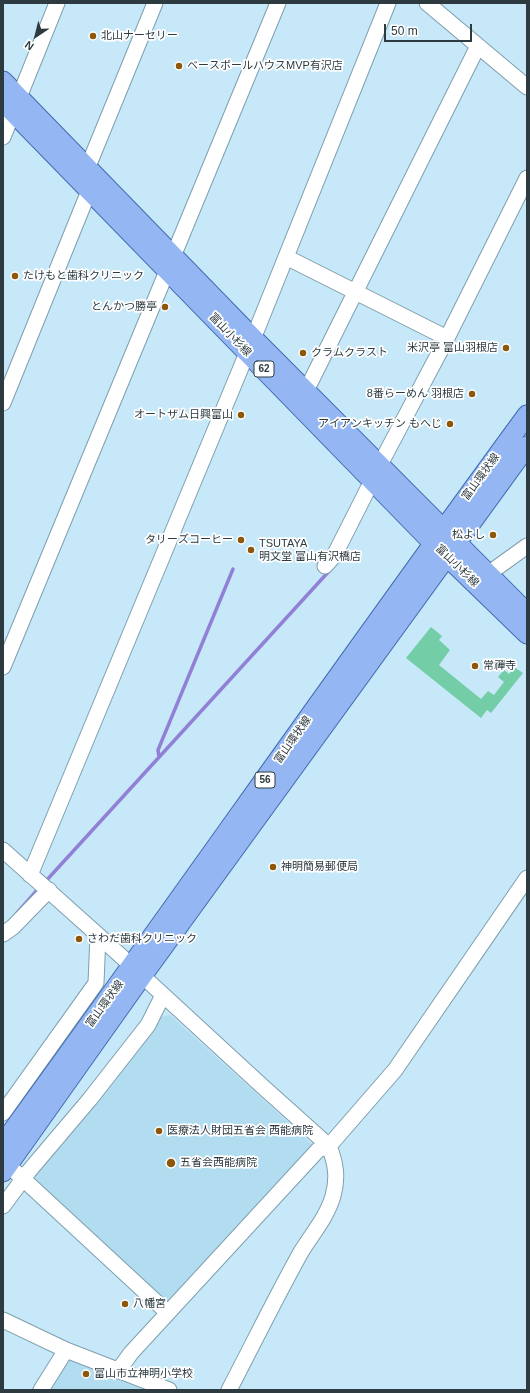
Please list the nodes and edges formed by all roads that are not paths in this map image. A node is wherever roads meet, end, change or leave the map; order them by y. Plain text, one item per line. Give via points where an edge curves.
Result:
1 (57, 3) edge
2 (155, 3) edge
3 (278, 3) edge
4 (388, 3) edge
5 (427, 3) edge
6 (478, 46) junction
7 (3, 82) edge
8 (527, 87) edge
9 (12, 104) edge
10 (3, 137) edge
11 (87, 169) junction
12 (527, 178) edge
13 (90, 191) junction
14 (286, 257) junction
15 (170, 262) junction
16 (355, 292) junction
17 (447, 338) junction
18 (250, 345) junction
19 (306, 391) junction
20 (3, 403) edge
21 (527, 415) edge
22 (527, 446) edge
23 (376, 474) junction
24 (445, 542) junction
25 (527, 546) edge
26 (325, 566) dead end
27 (489, 575) junction
28 (527, 613) edge
29 (527, 634) edge
30 (3, 667) edge
31 (3, 850) edge
32 (30, 875) junction
33 (527, 878) edge
34 (49, 890) junction
35 (3, 934) edge
36 (98, 934) junction
37 (137, 971) junction
38 (163, 995) junction
39 (3, 1113) edge
40 (3, 1144) edge
41 (329, 1146) junction
42 (6, 1168) edge
43 (24, 1178) junction
44 (3, 1206) edge
45 (168, 1313) junction
46 (3, 1320) edge
47 (66, 1350) junction
48 (118, 1371) junction
49 (41, 1390) edge
50 (169, 1390) edge
51 (229, 1390) edge

1 - 9 street
2 - 11 street
3 - 15 street
4 - 14 street
5 - 6 street
6 - 8 street
6 - 16 street
7 - 9 main road, 富山小杉線 / 62
9 - 10 street
9 - 11 main road, 富山小杉線 / 62
9 - 13 main road, 富山小杉線 / 62
11 - 15 main road, 富山小杉線 / 62
12 - 17 street
13 - 15 main road, 富山小杉線 / 62
13 - 20 street
14 - 16 street
14 - 18 street
15 - 18 main road, 富山小杉線 / 62
15 - 30 street
16 - 17 street
16 - 19 street
17 - 23 street
18 - 19 main road, 富山小杉線 / 62
18 - 23 main road, 富山小杉線 / 62
18 - 32 street
19 - 23 main road, 富山小杉線 / 62
21 - 24 main road, 富山環状線 / 56
22 - 24 main road, 富山環状線 / 56
23 - 24 main road, 富山小杉線 / 62
23 - 26 street via 334,556
24 - 27 main road, 富山小杉線 / 62
24 - 29 main road, 富山小杉線 / 62
24 - 37 main road, 富山環状線 / 56
25 - 27 street
27 - 28 main road, 富山小杉線 / 62
31 - 32 street
32 - 34 street
33 - 41 street via 394,1070
34 - 35 street
34 - 36 street
36 - 37 street
36 - 39 street via 96,983
37 - 38 street
37 - 40 main road, 富山環状線 / 56
37 - 42 main road, 富山環状線 / 56
38 - 41 street
38 - 43 street via 148,1025
41 - 45 street via 318,1150
41 - 51 street via 335,1161 336,1180 332,1198 322,1221 302,1252
42 - 43 street
43 - 44 street
43 - 45 street
45 - 48 street
46 - 47 street
47 - 48 street
47 - 49 street
48 - 50 street

